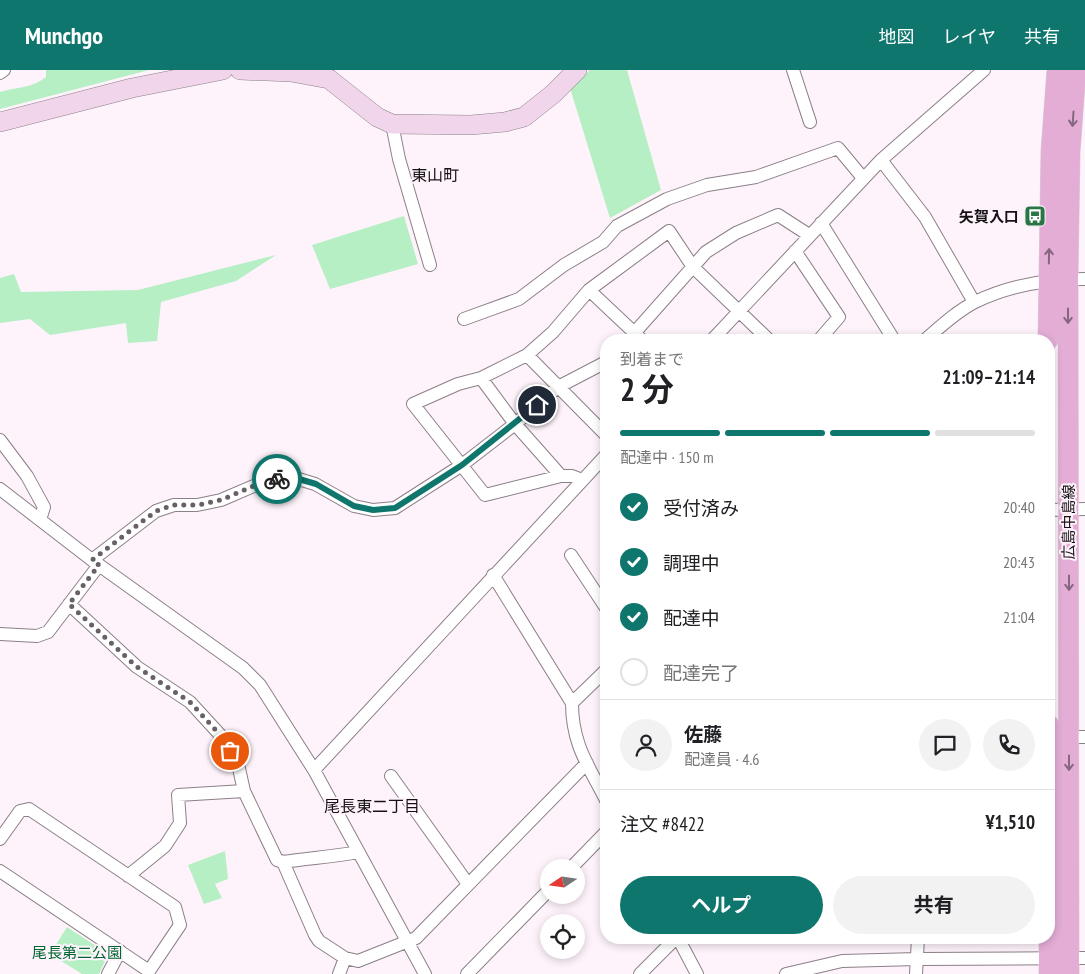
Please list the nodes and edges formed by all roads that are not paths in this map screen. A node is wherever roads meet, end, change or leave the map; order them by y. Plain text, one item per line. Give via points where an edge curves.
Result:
1 (4, 70) edge
2 (223, 70) edge
3 (240, 70) edge
4 (577, 70) edge
5 (793, 70) edge
6 (984, 70) edge
7 (1057, 70) edge
8 (1076, 70) edge
9 (0, 73) edge
10 (0, 122) edge
11 (810, 122) dead end
12 (392, 124) junction
13 (881, 160) junction
14 (863, 178) junction
15 (821, 223) junction
16 (810, 235) junction
17 (795, 251) junction
18 (430, 265) dead end
19 (693, 267) junction
20 (1067, 280) edge
21 (589, 290) junction
22 (974, 302) junction
23 (739, 311) junction
24 (464, 319) dead end
25 (630, 334) edge
26 (637, 334) edge
27 (718, 334) edge
28 (763, 334) edge
29 (824, 334) edge
30 (890, 334) edge
31 (933, 334) edge
32 (1050, 334) edge
33 (527, 355) junction
34 (600, 365) edge
35 (481, 378) junction
36 (558, 387) junction
37 (515, 424) junction
38 (600, 429) edge
39 (0, 440) edge
40 (600, 461) edge
41 (462, 465) junction
42 (561, 476) junction
43 (582, 480) junction
44 (2, 494) edge
45 (1067, 509) edge
46 (40, 520) junction
47 (571, 556) dead end
48 (95, 562) junction
49 (493, 575) junction
50 (600, 599) edge
51 (69, 604) junction
52 (0, 634) edge
53 (600, 676) edge
54 (572, 703) junction
55 (1055, 737) edge
56 (1077, 737) edge
57 (587, 763) junction
58 (314, 770) junction
59 (391, 776) dead end
60 (600, 788) edge
61 (244, 791) junction
62 (600, 838) edge
63 (0, 839) edge
64 (358, 852) junction
65 (580, 859) edge
66 (283, 862) junction
67 (0, 871) edge
68 (128, 876) junction
69 (468, 884) junction
70 (540, 899) edge
71 (405, 941) junction
72 (671, 944) edge
73 (680, 944) edge
74 (918, 944) edge
75 (1049, 944) edge
76 (120, 951) junction
77 (345, 958) junction
78 (917, 959) junction
79 (1074, 964) edge
80 (1049, 966) edge
81 (108, 974) edge
82 (339, 974) edge
83 (425, 974) edge
84 (467, 974) edge
85 (640, 974) edge
86 (697, 974) edge
87 (786, 974) edge
88 (916, 974) edge

1 - 9 street
2 - 10 street via 132,88
3 - 12 street via 291,72 329,80 377,117
4 - 12 street via 524,117 471,125
5 - 11 street
6 - 13 street
20 -> 7 main road, 広島中島線 via 1051,151
8 -> 20 main road, 広島中島線
12 - 18 street via 399,160
13 - 14 street
13 - 22 street via 925,217
14 - 15 street
14 - 24 street via 838,148 756,177 707,185 675,196 617,226 603,242 519,299
15 - 16 street
15 - 30 street
16 - 17 street
16 - 19 street via 778,215 736,233 706,252
17 - 23 street
17 - 29 street via 839,318
19 - 21 street via 670,231
19 - 23 street
19 - 26 street
20 - 22 street via 1019,286
20 - 32 main road, 広島中島線
20 -> 45 main road, 広島中島線
21 - 25 street
21 - 33 street via 553,332
22 - 31 street
23 - 27 street
23 - 28 street
33 - 35 street
33 - 36 street
34 - 36 street
35 - 37 street
35 - 41 street via 458,384 413,404
36 - 37 street
36 - 38 street
37 - 41 street
37 - 42 street
39 - 46 street via 27,476 44,507
40 - 43 street
41 - 42 street via 485,495
41 - 48 street via 395,508 373,510 354,506 316,484 292,477 270,479 221,500 198,505 174,505 156,511
42 - 43 street
43 - 49 street
44 - 46 street
45 -> 56 main road, 広島中島線
46 - 48 street
47 - 50 street
48 - 51 street
48 - 58 street via 243,668 260,685
49 - 54 street
49 - 58 street
51 - 52 street via 48,632 37,636
51 - 61 street via 137,667 190,702 223,738 238,764
53 - 54 street
54 - 57 street via 572,725 577,745
55 - 56 street
56 -> 79 main road, 広島中島線
57 - 60 street
57 - 69 street
58 - 64 street
59 - 69 street
61 - 66 street via 277,860
61 - 68 street via 178,795 180,824 165,846
62 - 65 street
63 - 68 street via 20,811 29,809
64 - 66 street
64 - 71 street
66 - 77 street via 319,941
67 - 76 street
68 - 76 street via 175,907 180,925 149,971
69 - 71 street via 416,938
70 - 84 street
71 - 77 street via 358,961
71 - 83 street
72 - 85 street
73 - 86 street
74 - 78 street
75 - 80 main road
76 - 81 street
77 - 82 street
78 - 80 street
78 - 87 street via 842,962
78 - 88 street
79 - 80 street

